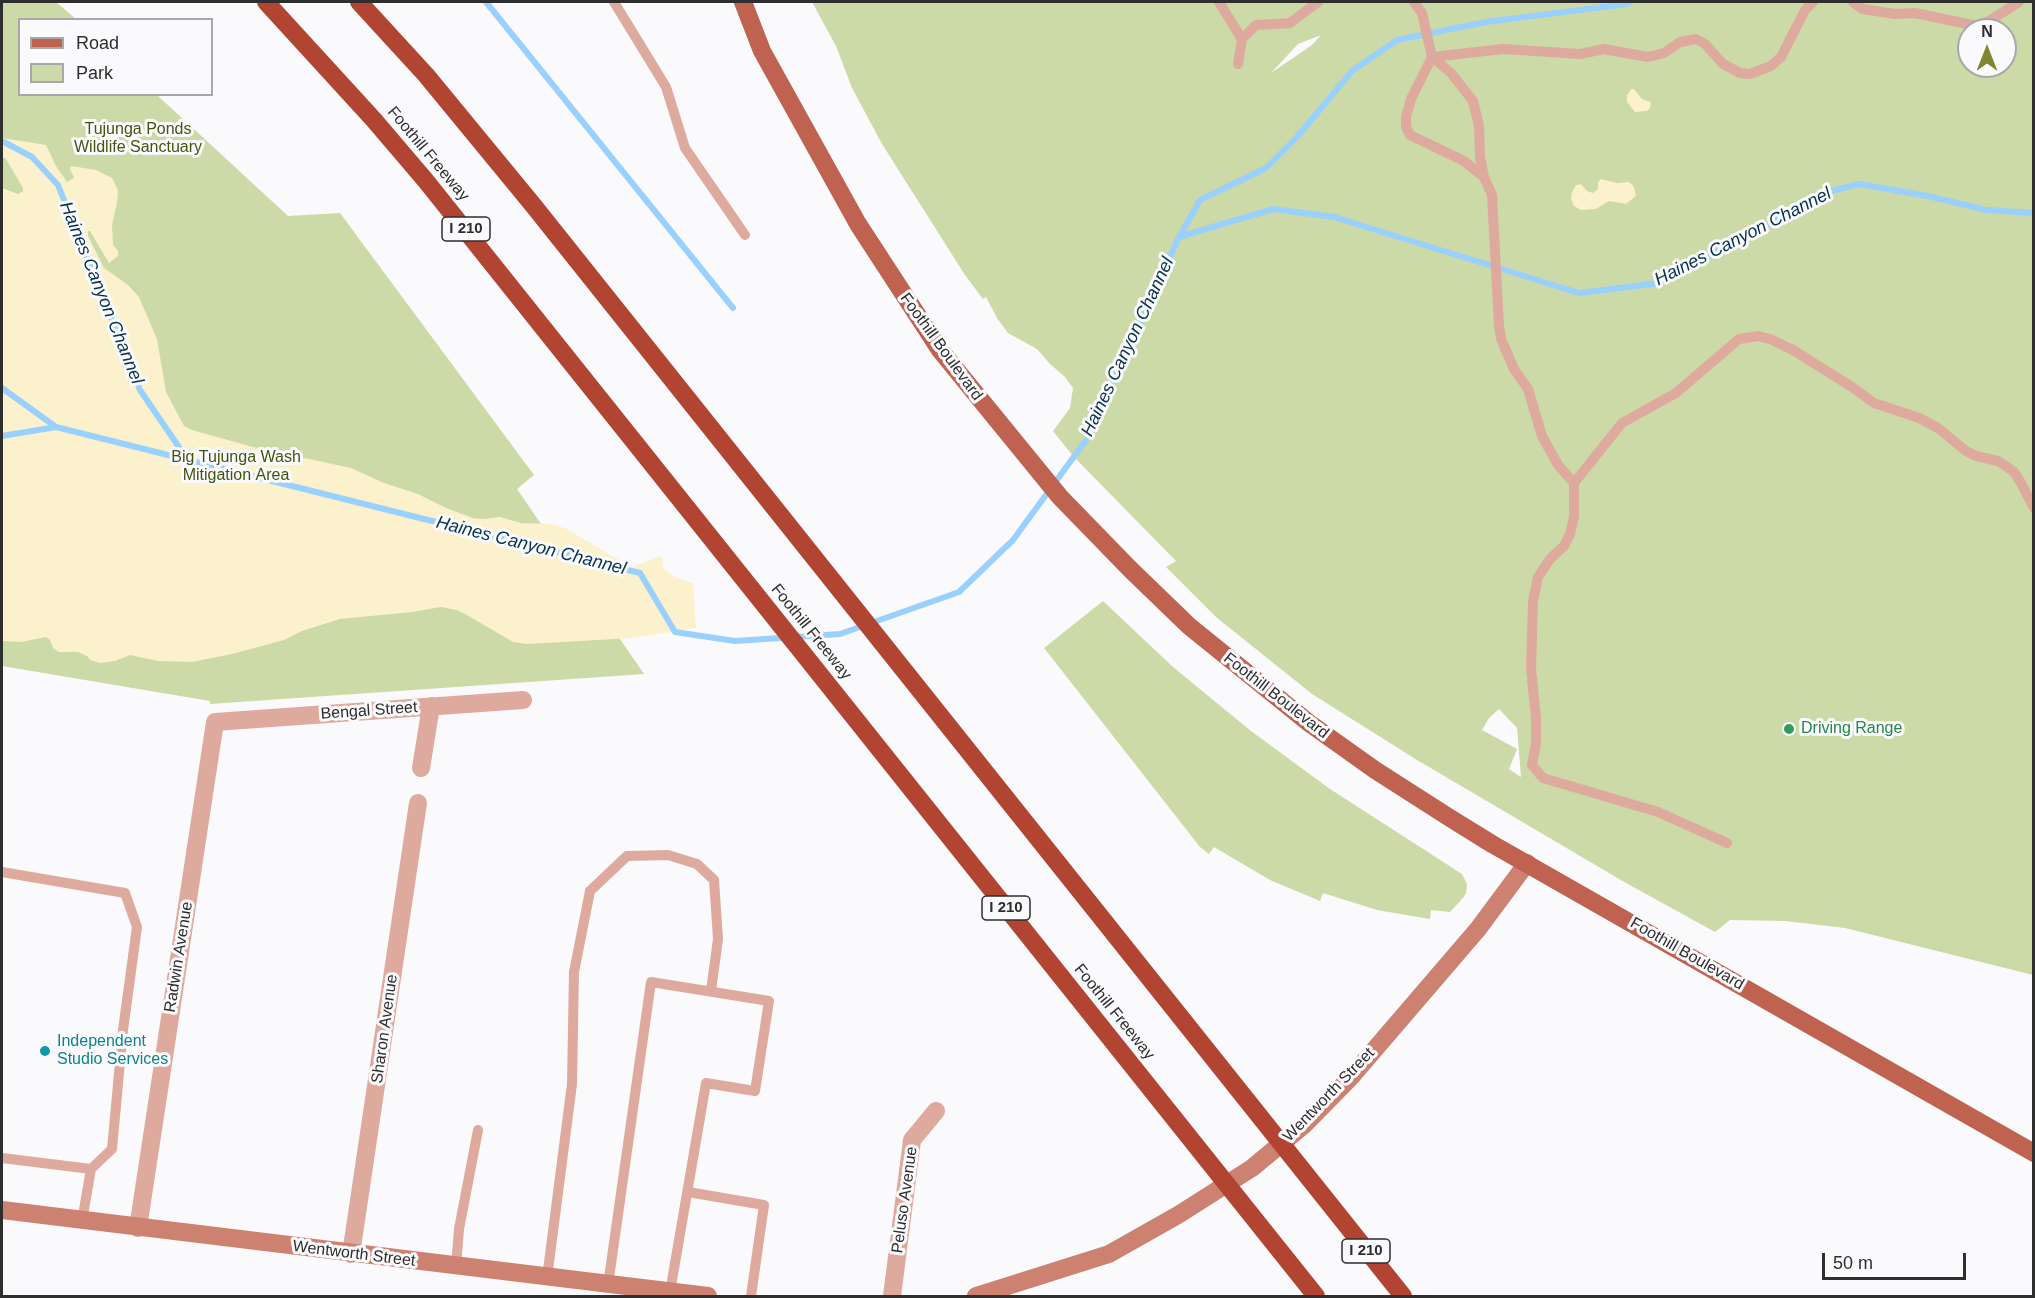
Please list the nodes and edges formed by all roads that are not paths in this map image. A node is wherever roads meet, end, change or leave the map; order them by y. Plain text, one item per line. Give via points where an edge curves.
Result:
1 (266, 2) edge
2 (359, 2) edge
3 (614, 2) edge
4 (743, 2) edge
5 (1219, 2) edge
6 (1318, 2) edge
7 (1414, 2) edge
8 (1813, 2) edge
9 (1853, 2) edge
10 (2019, 2) edge
11 (1242, 39) junction
12 (1432, 57) junction
13 (1238, 64) dead end
14 (1484, 177) junction
15 (745, 235) dead end
16 (1574, 483) junction
17 (2034, 508) edge
18 (523, 700) dead end
19 (431, 706) junction
20 (215, 722) joint
21 (421, 768) dead end
22 (418, 803) dead end
23 (1727, 843) dead end
24 (1527, 863) junction
25 (2, 872) edge
26 (711, 991) junction
27 (936, 1111) dead end
28 (478, 1130) dead end
29 (2034, 1153) edge
30 (2, 1158) edge
31 (91, 1169) junction
32 (688, 1192) junction
33 (2, 1210) edge
34 (82, 1221) junction
35 (138, 1228) junction
36 (1281, 1253) junction
37 (351, 1254) junction
38 (456, 1267) junction
39 (547, 1278) junction
40 (608, 1285) junction
41 (670, 1292) junction
42 (708, 1296) edge
43 (751, 1296) edge
44 (892, 1296) edge
45 (976, 1296) edge
46 (1309, 1296) edge
47 (1316, 1296) edge
48 (1402, 1296) edge

1 - 36 highway, Foothill Freeway / I 210 via 426,181
2 - 48 highway, I 210 via 479,137
3 - 15 lane via 666,87 685,148
4 - 24 main road, Foothill Boulevard via 762,51 858,224 939,350 1060,497 1189,626 1309,723 1375,770
5 - 11 lane
6 - 11 lane via 1290,23 1256,25
7 - 12 lane via 1422,13
8 - 12 lane via 1780,57 1750,74 1723,64 1696,39 1648,57 1604,49 1580,54 1503,49
9 - 10 lane via 1862,9 1915,13 1977,26
11 - 13 lane
12 - 14 lane via 1473,101
12 - 14 lane via 1411,99 1406,127 1410,135 1464,161
14 - 16 lane via 1492,195 1501,339 1528,389 1542,436 1558,465
16 - 17 lane via 1622,423 1676,393 1739,339 1758,336 1793,350 1874,403 1929,423 1966,451 1998,461 2014,472
16 - 23 lane via 1570,534 1538,577 1533,601 1531,668 1536,727 1532,765 1543,778 1658,812
18 - 19 street, Bengal Street
19 - 20 street, Bengal Street
19 - 21 street
20 - 35 street, Radwin Avenue
22 - 37 street, Sharon Avenue
24 - 29 main road, Foothill Boulevard
24 - 45 main road, Wentworth Street via 1478,929 1351,1077 1305,1124 1252,1168 1109,1254
25 - 31 lane via 125,893 137,927 112,1149
26 - 32 lane via 770,1000 755,1091 706,1083
26 - 39 lane via 718,939 714,880 697,864 668,855 627,856 590,891 573,972 572,1084
26 - 40 lane via 651,982
27 - 44 street, Peluso Avenue via 912,1140
28 - 38 lane via 459,1228
30 - 31 lane
31 - 34 lane
32 - 41 lane
32 - 43 lane via 764,1205
33 - 34 main road, Wentworth Street
34 - 35 main road, Wentworth Street
35 - 37 main road, Wentworth Street
36 - 46 highway
36 - 47 highway, Foothill Freeway / I 210
37 - 38 main road, Wentworth Street
38 - 39 main road, Wentworth Street
39 - 40 main road, Wentworth Street
40 - 41 main road, Wentworth Street
41 - 42 main road, Wentworth Street

